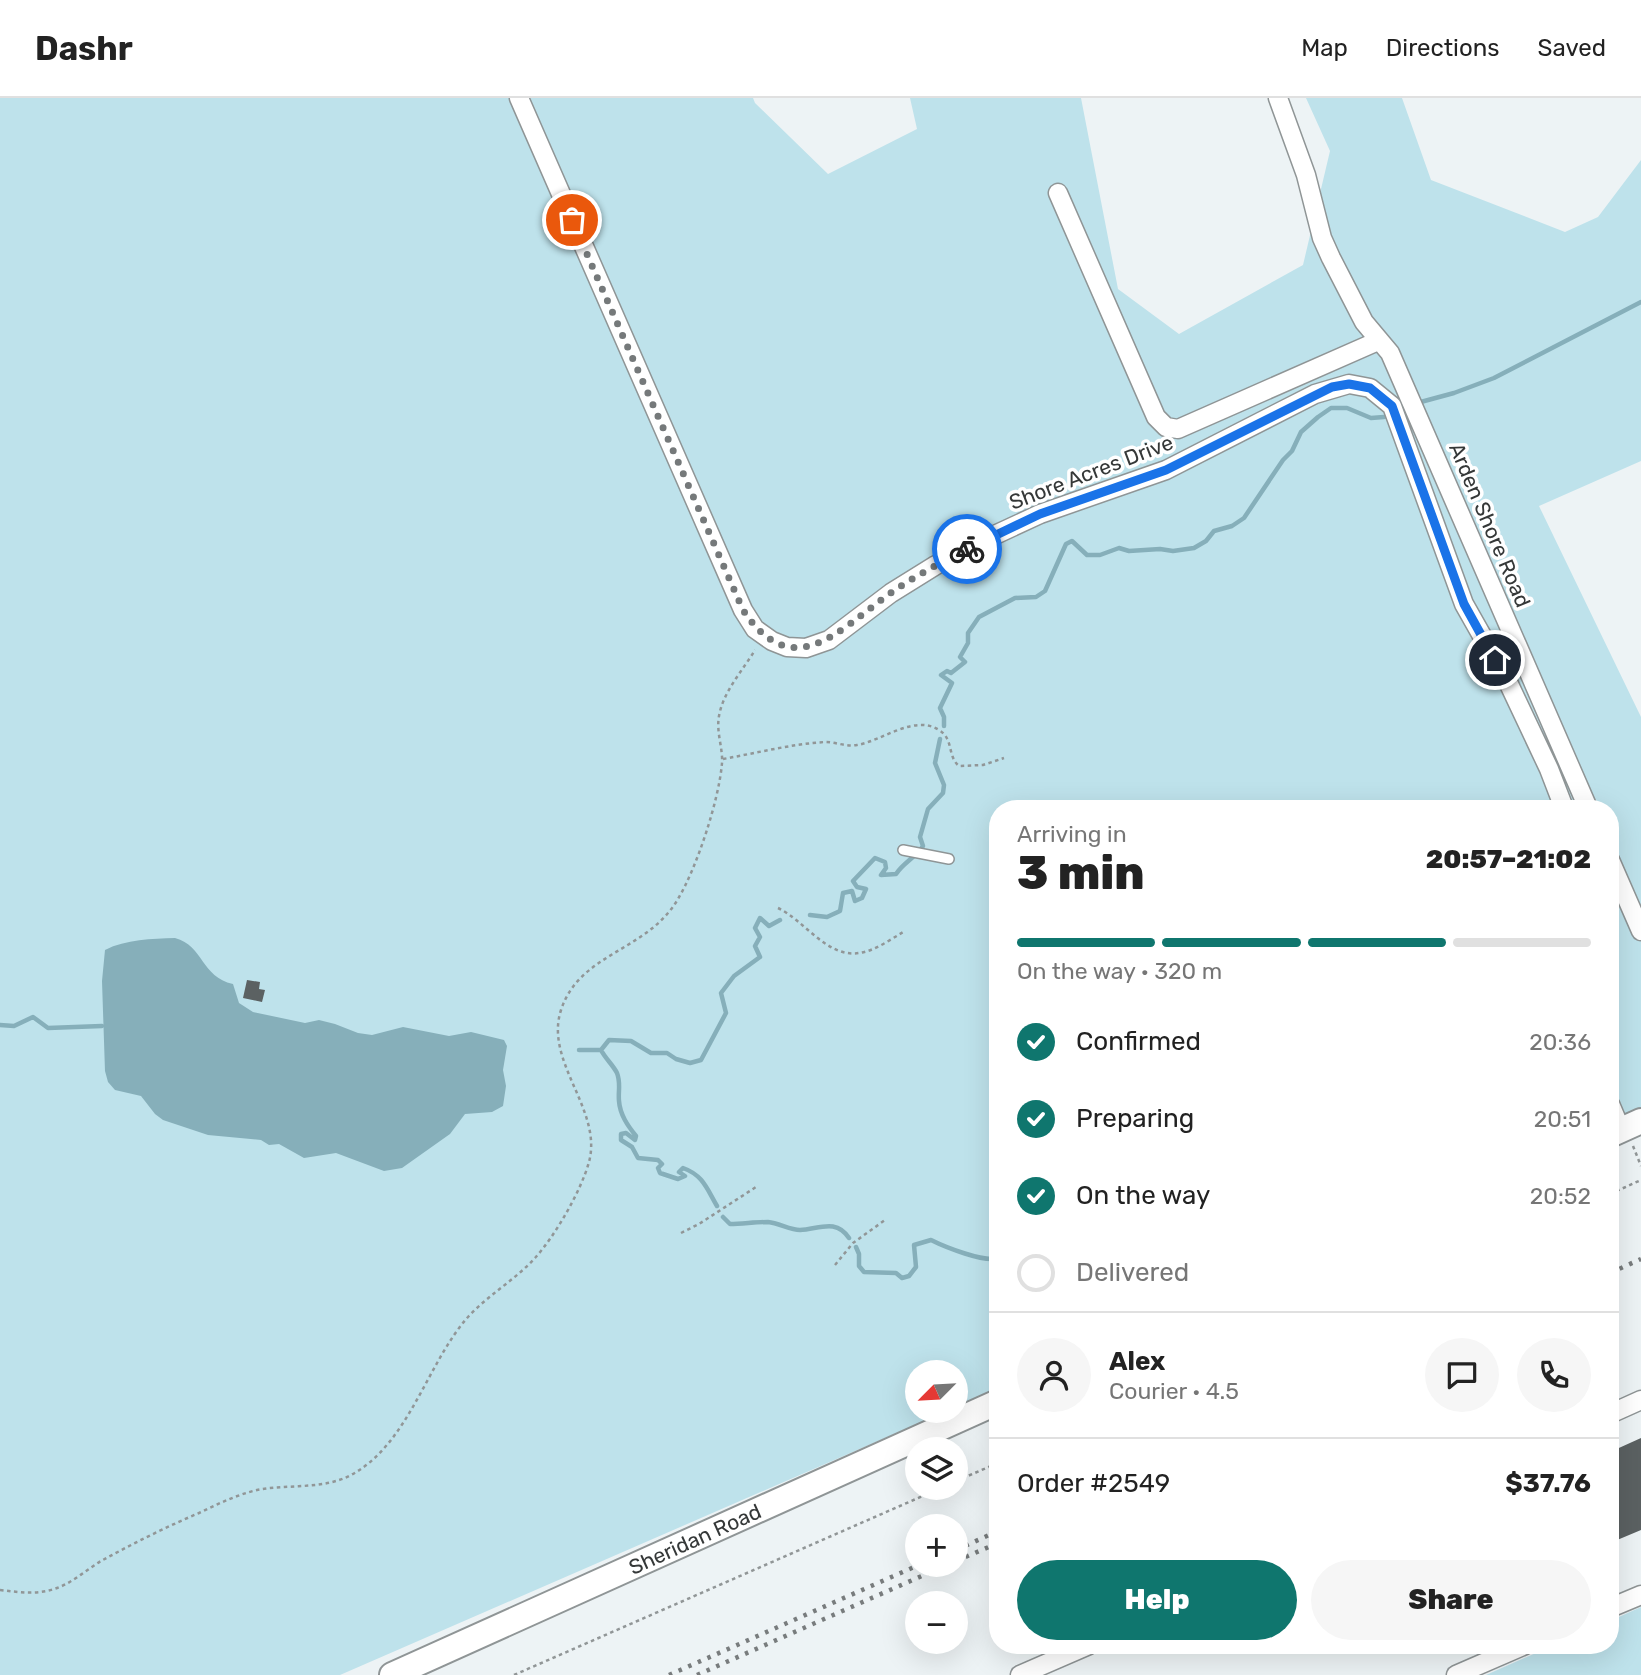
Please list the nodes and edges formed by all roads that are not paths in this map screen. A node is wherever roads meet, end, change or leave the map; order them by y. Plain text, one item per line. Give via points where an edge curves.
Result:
1 (519, 98) edge
2 (1278, 98) edge
3 (1058, 193) dead end
4 (1378, 341) junction
5 (1561, 800) edge
6 (1585, 800) edge
7 (903, 850) dead end
8 (949, 859) dead end
9 (1619, 881) edge
10 (1641, 931) edge
11 (1641, 1400) edge
12 (989, 1406) edge
13 (1619, 1410) edge
14 (1641, 1595) edge
15 (1619, 1604) edge
16 (1068, 1654) edge
17 (1504, 1654) edge
18 (392, 1675) edge
19 (1020, 1675) edge
20 (1456, 1675) edge

1 - 5 street, Shore Acres Drive via 755,629 787,647 806,648 829,640 891,593 997,534 1166,470 1315,394 1349,384 1370,388 1392,406 1464,604 1507,680
2 - 4 street, Arden Shore Road via 1306,175 1322,238 1352,301
3 - 4 street via 1161,424 1178,429
4 - 6 street, Arden Shore Road via 1390,353
7 - 8 lane
9 - 10 street
11 - 13 street
12 - 18 main road, Sheridan Road
14 - 15 street
16 - 19 street
17 - 20 street

